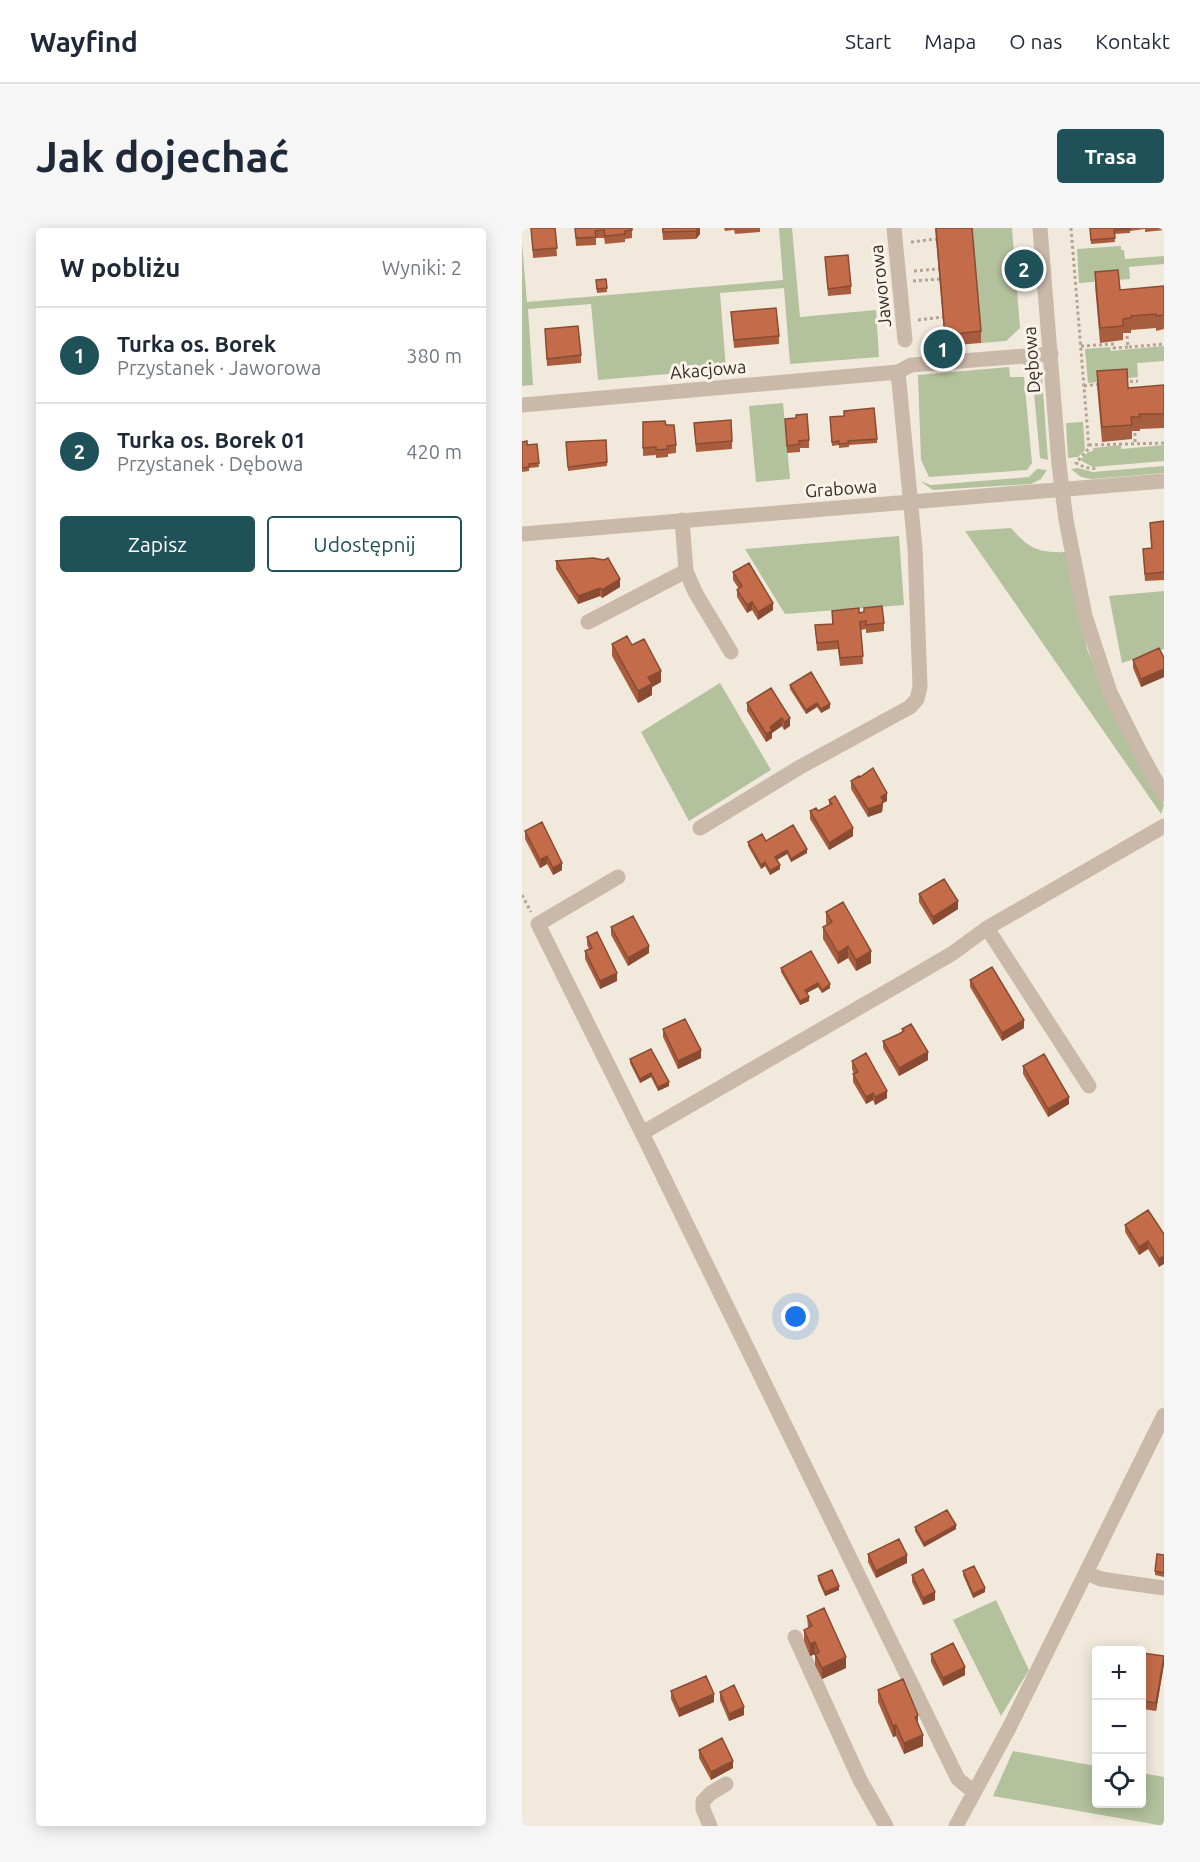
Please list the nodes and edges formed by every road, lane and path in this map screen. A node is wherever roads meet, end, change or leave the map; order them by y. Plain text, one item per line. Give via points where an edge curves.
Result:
1 (1040, 228) edge
2 (1071, 228) edge
3 (895, 236) edge
4 (936, 239) edge
5 (939, 269) edge
6 (899, 278) junction
7 (940, 279) edge
8 (943, 317) edge
9 (903, 322) junction
10 (1127, 336) edge
11 (905, 340) dead end
12 (1164, 344) edge
13 (1081, 346) junction
14 (1128, 347) junction
15 (1051, 354) junction
16 (898, 372) junction
17 (1138, 381) dead end
18 (1116, 383) edge
19 (1106, 384) edge
20 (1084, 386) junction
21 (522, 405) edge
22 (1135, 433) edge
23 (1164, 443) edge
24 (1089, 445) junction
25 (1135, 445) junction
26 (1105, 468) dead end
27 (1164, 482) edge
28 (1062, 490) junction
29 (909, 502) junction
30 (682, 520) junction
31 (522, 534) edge
32 (686, 571) junction
33 (588, 622) dead end
34 (731, 652) dead end
35 (1164, 795) edge
36 (1164, 826) edge
37 (700, 828) dead end
38 (618, 877) dead end
39 (987, 928) junction
40 (1089, 1086) dead end
41 (642, 1133) junction
42 (1164, 1415) edge
43 (1086, 1573) junction
44 (1164, 1588) edge
45 (795, 1637) dead end
46 (726, 1784) dead end
47 (974, 1792) junction
48 (710, 1826) edge
49 (886, 1826) edge
50 (956, 1826) edge

1 - 15 street, Dębowa
2 - 13 path
3 - 4 path
3 - 6 street, Jaworowa
5 - 6 path
6 - 7 path
6 - 9 street, Jaworowa
8 - 9 path
9 - 11 street, Jaworowa
10 - 14 path
12 - 14 path
13 - 14 path
13 - 20 path
15 - 16 street, Akacjowa via 911,365
15 - 28 street, Dębowa
16 - 21 street, Akacjowa
16 - 29 street
17 - 18 path
19 - 20 path
20 - 24 path
22 - 25 path
23 - 25 path
24 - 25 path
24 - 26 path via 1076,463
27 - 28 street, Grabowa
28 - 29 street, Grabowa
28 - 35 street, Dębowa via 1085,616 1100,666 1124,722
29 - 30 street, Grabowa
29 - 37 street via 915,548 920,687 915,703
30 - 31 street, Grabowa
30 - 32 street
32 - 33 street
32 - 34 street
36 - 39 street
38 - 41 street via 538,924
39 - 40 street
39 - 41 street via 932,965
41 - 47 street via 958,1779
42 - 43 street
43 - 44 street
43 - 47 street
45 - 49 street via 860,1780
46 - 48 street via 703,1801
47 - 50 street

